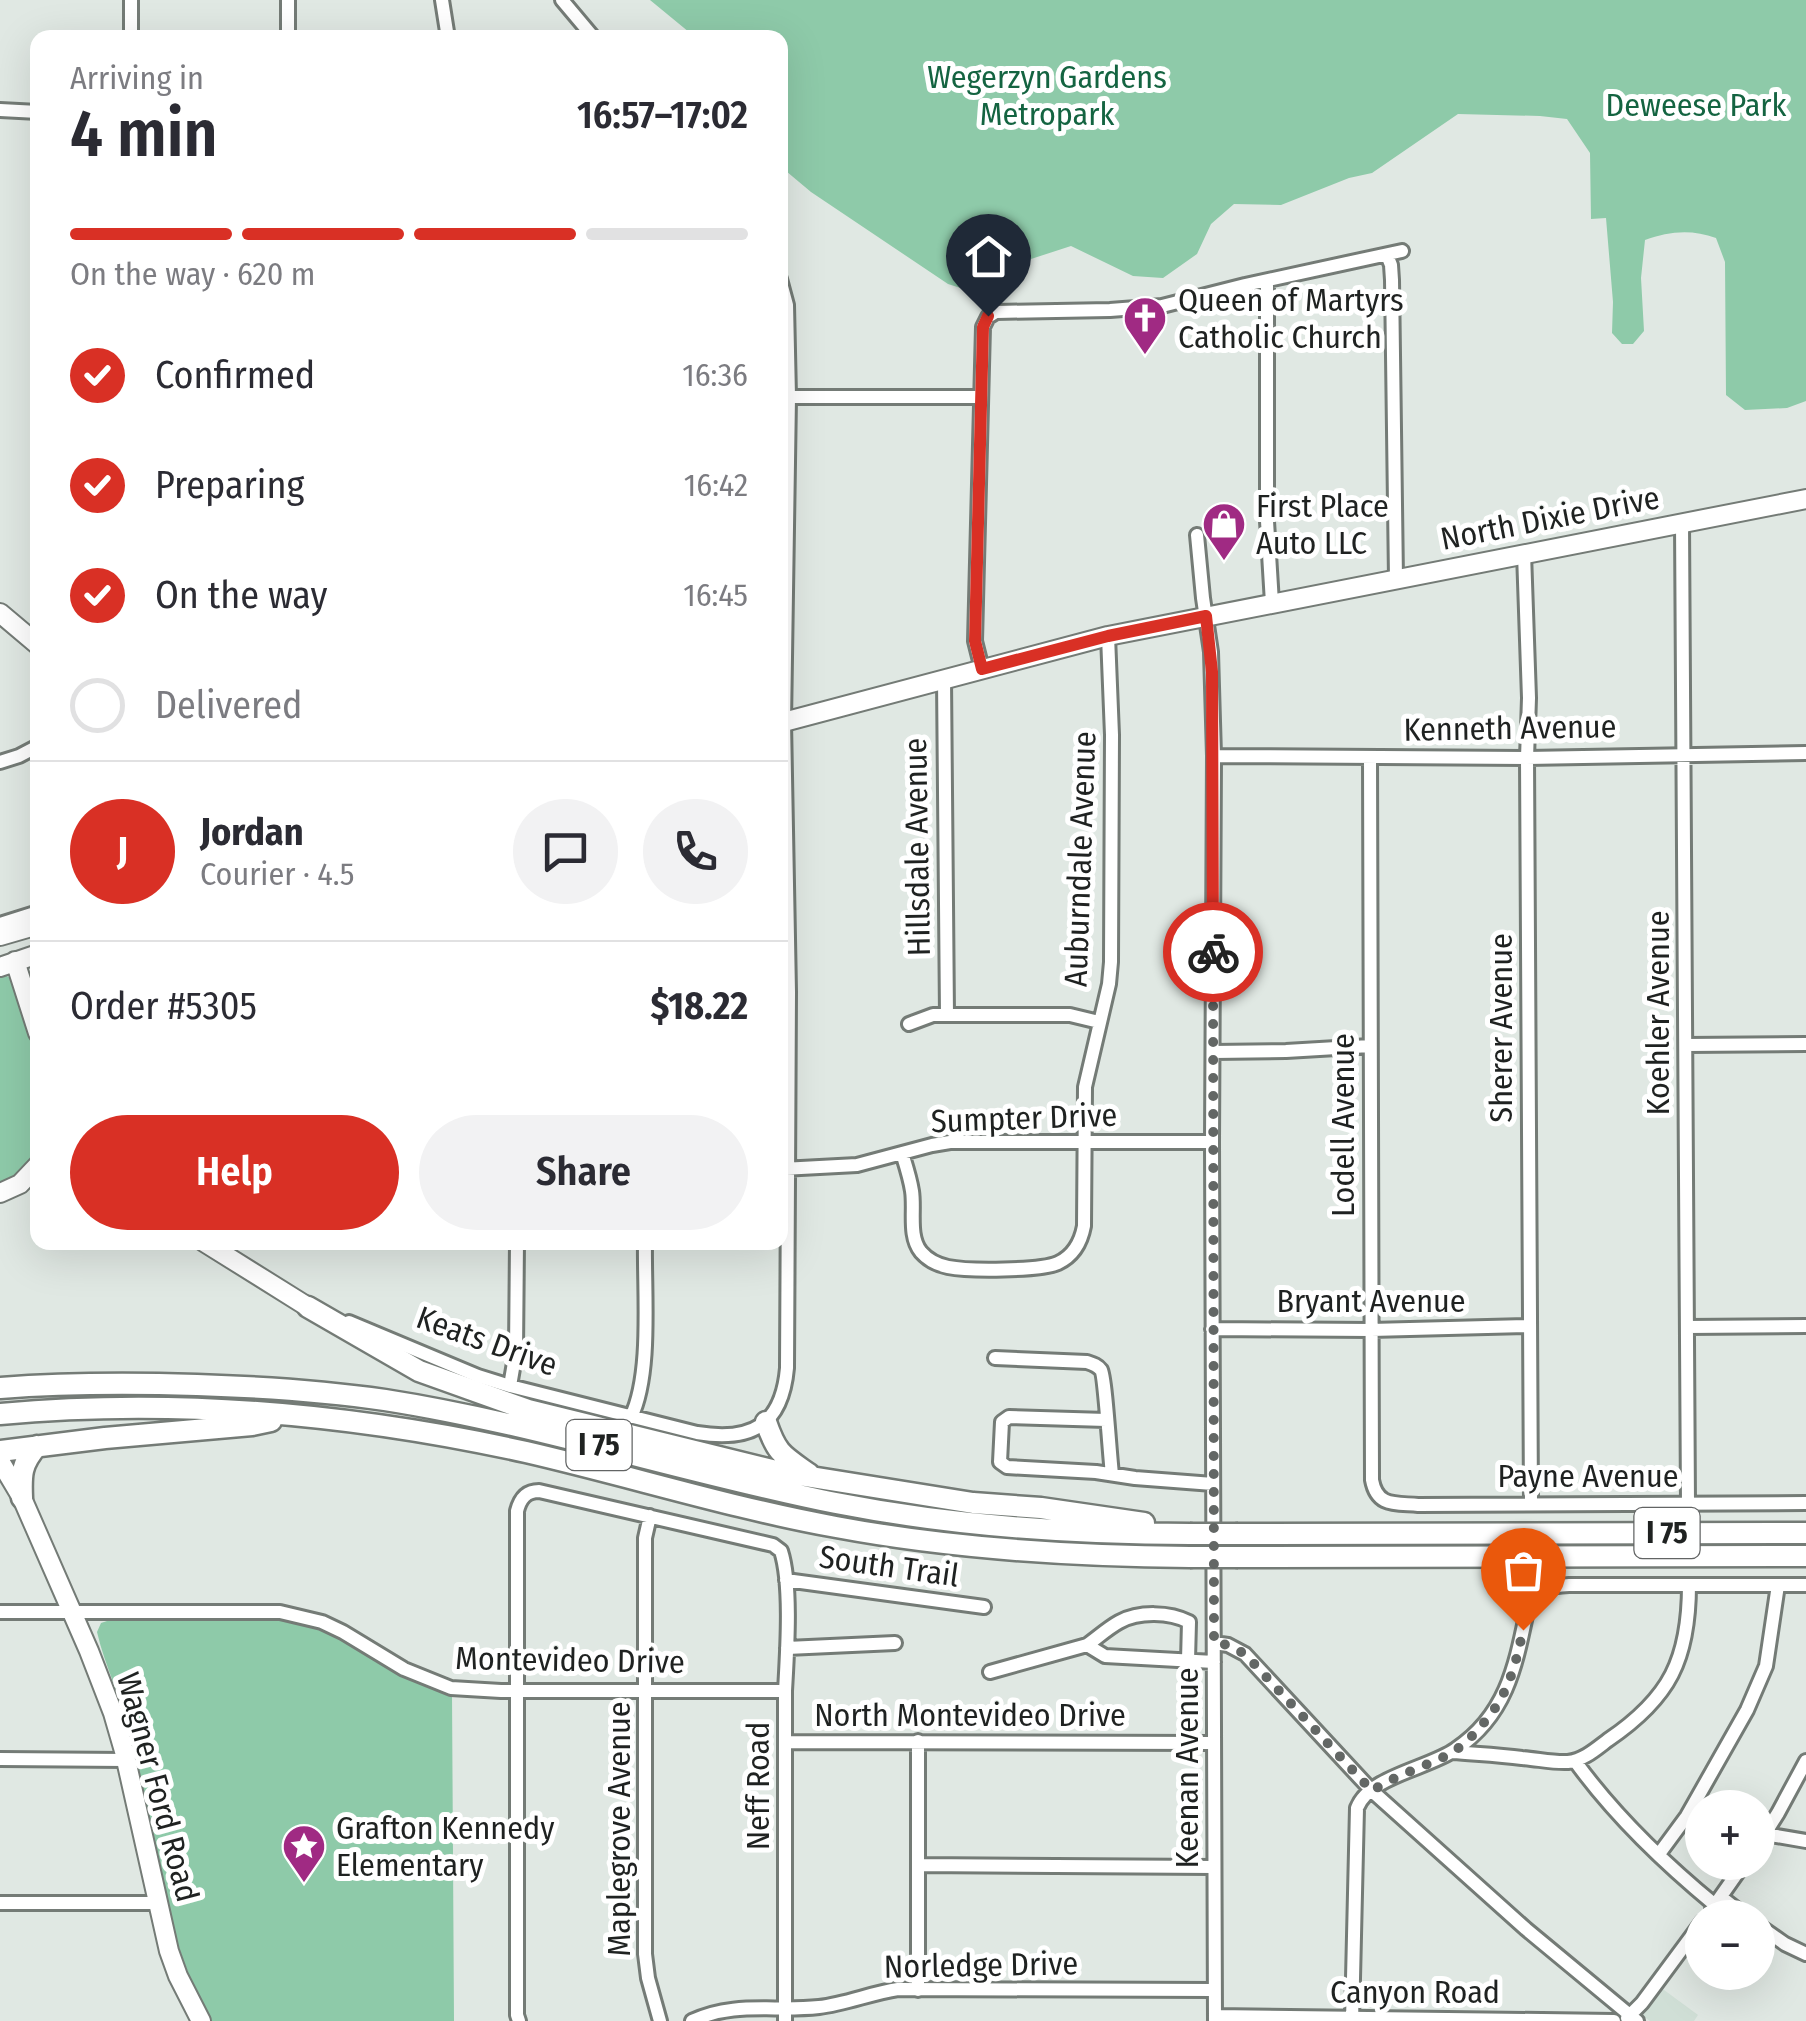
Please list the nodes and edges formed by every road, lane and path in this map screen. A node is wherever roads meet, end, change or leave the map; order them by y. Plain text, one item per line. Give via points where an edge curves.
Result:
1 (131, 0) edge
2 (288, 0) edge
3 (442, 0) edge
4 (562, 0) edge
5 (131, 30) edge
6 (288, 30) edge
7 (447, 30) edge
8 (587, 30) edge
9 (0, 110) edge
10 (30, 112) edge
11 (1402, 250) dead end
12 (1387, 255) junction
13 (1267, 281) junction
14 (788, 335) edge
15 (790, 397) junction
16 (980, 397) junction
17 (788, 478) edge
18 (1806, 499) edge
19 (1682, 522) junction
20 (1198, 534) dead end
21 (1524, 553) junction
22 (1396, 578) junction
23 (1272, 603) junction
24 (0, 613) edge
25 (1206, 616) junction
26 (1108, 636) junction
27 (30, 639) edge
28 (982, 669) junction
29 (944, 679) junction
30 (788, 721) edge
31 (30, 750) edge
32 (1806, 752) edge
33 (1683, 753) junction
34 (1214, 756) junction
35 (1370, 757) junction
36 (1527, 758) junction
37 (0, 762) edge
38 (30, 915) edge
39 (0, 924) edge
40 (30, 927) edge
41 (0, 936) edge
42 (788, 954) edge
43 (8, 964) edge
44 (30, 1014) edge
45 (947, 1015) junction
46 (1099, 1022) junction
47 (909, 1024) dead end
48 (788, 1027) edge
49 (1806, 1044) edge
50 (1686, 1045) junction
51 (1370, 1046) junction
52 (1212, 1052) junction
53 (1084, 1142) junction
54 (1212, 1142) junction
55 (902, 1153) junction
56 (788, 1168) edge
57 (30, 1173) edge
58 (0, 1193) edge
59 (217, 1250) edge
60 (517, 1250) edge
61 (645, 1250) edge
62 (784, 1250) edge
63 (308, 1307) junction
64 (1530, 1326) junction
65 (1687, 1326) junction
66 (1806, 1326) edge
67 (1212, 1329) junction
68 (1371, 1330) junction
69 (995, 1358) dead end
70 (510, 1386) junction
71 (2, 1388) edge
72 (9, 1413) edge
73 (295, 1415) junction
74 (631, 1417) junction
75 (1106, 1420) junction
76 (766, 1422) junction
77 (38, 1446) junction
78 (0, 1451) edge
79 (0, 1462) edge
80 (1112, 1474) junction
81 (814, 1478) junction
82 (1214, 1484) junction
83 (1375, 1491) joint
84 (22, 1498) junction
85 (1531, 1503) junction
86 (1688, 1503) junction
87 (1806, 1503) edge
88 (650, 1516) junction
89 (1806, 1533) edge
90 (1190, 1534) junction
91 (1806, 1556) edge
92 (786, 1580) junction
93 (1688, 1585) junction
94 (1778, 1586) junction
95 (1806, 1586) edge
96 (984, 1607) dead end
97 (72, 1610) junction
98 (0, 1612) edge
99 (894, 1642) dead end
100 (1214, 1643) junction
101 (1087, 1645) junction
102 (787, 1648) junction
103 (1188, 1660) junction
104 (1214, 1662) junction
105 (990, 1672) dead end
106 (645, 1690) junction
107 (515, 1691) junction
108 (785, 1691) junction
109 (785, 1742) junction
110 (918, 1742) junction
111 (1214, 1743) junction
112 (1454, 1752) junction
113 (0, 1759) edge
114 (126, 1760) junction
115 (1575, 1761) junction
116 (1806, 1762) edge
117 (1372, 1791) junction
118 (1775, 1816) edge
119 (1775, 1840) edge
120 (1806, 1842) edge
121 (1660, 1854) junction
122 (918, 1865) junction
123 (1214, 1867) junction
124 (1717, 1900) edge
125 (0, 1903) edge
126 (158, 1903) junction
127 (1775, 1937) edge
128 (1685, 1945) edge
129 (1806, 1954) edge
130 (918, 1990) junction
131 (1214, 1990) junction
132 (785, 2014) edge
133 (1214, 2018) edge
134 (1352, 2020) edge
135 (1492, 2020) edge
136 (1633, 2020) edge
137 (201, 2021) edge
138 (518, 2021) edge
139 (660, 2021) edge
140 (692, 2021) edge
141 (1614, 2021) edge

1 - 5 street
2 - 6 street
3 - 7 street
4 - 8 street
9 - 10 street
11 - 12 street
12 - 13 street
12 - 22 street
13 - 16 street via 1144,309 996,312 983,327
13 - 23 street
14 - 15 street
15 - 16 street
15 - 17 street
16 - 28 street via 975,641
18 - 19 main road, North Dixie Drive
19 - 21 main road, North Dixie Drive
19 - 33 street, Koehler Avenue
20 - 25 street, Keenan Avenue
21 - 22 main road, North Dixie Drive
21 - 36 street, Sherer Avenue
22 - 23 main road, North Dixie Drive
23 - 25 main road, North Dixie Drive
24 - 27 main road
25 - 26 main road, North Dixie Drive
25 - 34 street, Keenan Avenue
26 - 28 main road, North Dixie Drive
26 - 46 street, Auburndale Avenue via 1111,962
28 - 29 main road, North Dixie Drive
29 - 30 main road, North Dixie Drive
29 - 45 street, Hillsdale Avenue
31 - 37 street
32 - 33 street, Kenneth Avenue
33 - 36 street, Kenneth Avenue
33 - 50 street, Koehler Avenue
34 - 35 street, Kenneth Avenue
34 - 52 street, Keenan Avenue
35 - 36 street, Kenneth Avenue
35 - 51 street, Lodell Avenue
36 - 64 street, Sherer Avenue
38 - 39 street
40 - 41 main road
42 - 48 street
43 - 44 main road
45 - 46 street via 1070,1015
45 - 47 street
46 - 53 street, Auburndale Avenue via 1085,1086
49 - 50 street
50 - 65 street, Koehler Avenue
51 - 52 street
51 - 68 street, Lodell Avenue
52 - 54 street, Keenan Avenue
53 - 54 street, Sumpter Drive
53 - 55 street, Sumpter Drive via 950,1142
53 - 55 street, Auburndale Avenue via 1078,1244 1063,1260 1035,1268 952,1268 924,1256 914,1236
54 - 67 street, Keenan Avenue
55 - 56 street, Sumpter Drive via 843,1167
57 - 58 main road
59 - 63 main road, Keats Drive
60 - 70 street
61 - 74 street via 644,1372
62 - 76 street via 785,1388
63 - 70 street, Keats Drive
63 - 81 highway via 419,1371 528,1410
64 - 68 street, Bryant Avenue
64 - 85 street, Sherer Avenue
65 - 66 street
65 - 86 street, Koehler Avenue
67 - 68 street, Bryant Avenue
67 - 82 street, Keenan Avenue
68 - 83 street, Lodell Avenue
69 - 75 street via 1095,1365 1104,1377
70 - 74 street, Keats Drive
71 - 90 highway, I 75 via 122,1383 327,1392 524,1427 899,1514 999,1527
72 - 73 highway, I 75 via 168,1408
73 - 77 highway via 252,1426
73 - 91 highway, I 75, bridge via 527,1452 835,1527 998,1549 1190,1557
74 - 76 street, Keats Drive via 709,1435 740,1434
75 - 80 street
75 - 80 street via 1009,1417 1002,1422 999,1457 1007,1468
76 - 81 highway via 774,1446
77 - 78 highway
77 - 84 highway via 26,1459
79 - 84 main road, Wagner Ford Road
80 - 82 street
81 - 90 highway
82 - 100 street, Keenan Avenue
83 - 85 street, Payne Avenue via 1403,1504
84 - 97 main road, Wagner Ford Road
85 - 86 street, Payne Avenue
86 - 87 street, Payne Avenue
88 - 92 street, Neff Road via 773,1544
88 - 106 street, Maplegrove Avenue
88 - 107 street via 538,1491 519,1503
89 - 90 highway, I 75, bridge
92 - 96 street, South Trail
92 - 102 street, Neff Road
93 - 94 street
93 - 112 street via 1569,1585 1534,1596 1502,1700
93 - 115 street via 1686,1634 1669,1680 1636,1721
94 - 95 street
94 - 121 street via 1766,1666 1747,1710
97 - 98 street, Montevideo Drive
97 - 107 street, Montevideo Drive via 280,1612 322,1622 430,1681
97 - 114 main road, Wagner Ford Road
99 - 102 street
100 - 104 street, Keenan Avenue
100 - 117 street via 1245,1654
101 - 103 street via 1105,1656
101 - 103 street via 1121,1620 1176,1615 1189,1622
101 - 105 street
102 - 108 street, Neff Road
103 - 104 street
104 - 111 street, Keenan Avenue
106 - 107 street, Montevideo Drive
106 - 108 street, Montevideo Drive
106 - 139 street, Maplegrove Avenue via 645,1954
107 - 138 street
108 - 109 street, Neff Road
109 - 110 street, North Montevideo Drive
109 - 132 street, Neff Road
110 - 111 street, North Montevideo Drive
110 - 122 street
111 - 123 street, Keenan Avenue
112 - 115 street
112 - 117 street
113 - 114 street
114 - 126 main road, Wagner Ford Road
115 - 121 street
116 - 118 street
117 - 134 street via 1357,1808
117 - 136 street
119 - 120 street
121 - 124 street
122 - 123 street
122 - 130 street
123 - 131 street, Keenan Avenue
125 - 126 street
126 - 137 main road, Wagner Ford Road via 169,1951
127 - 129 street
128 - 136 street
130 - 131 street, Norledge Drive
130 - 132 street, Norledge Drive via 875,1992
131 - 133 street, Keenan Avenue
132 - 140 street, Norledge Drive via 737,2008
133 - 134 street, Canyon Road
134 - 135 street, Canyon Road
135 - 141 street, Canyon Road

